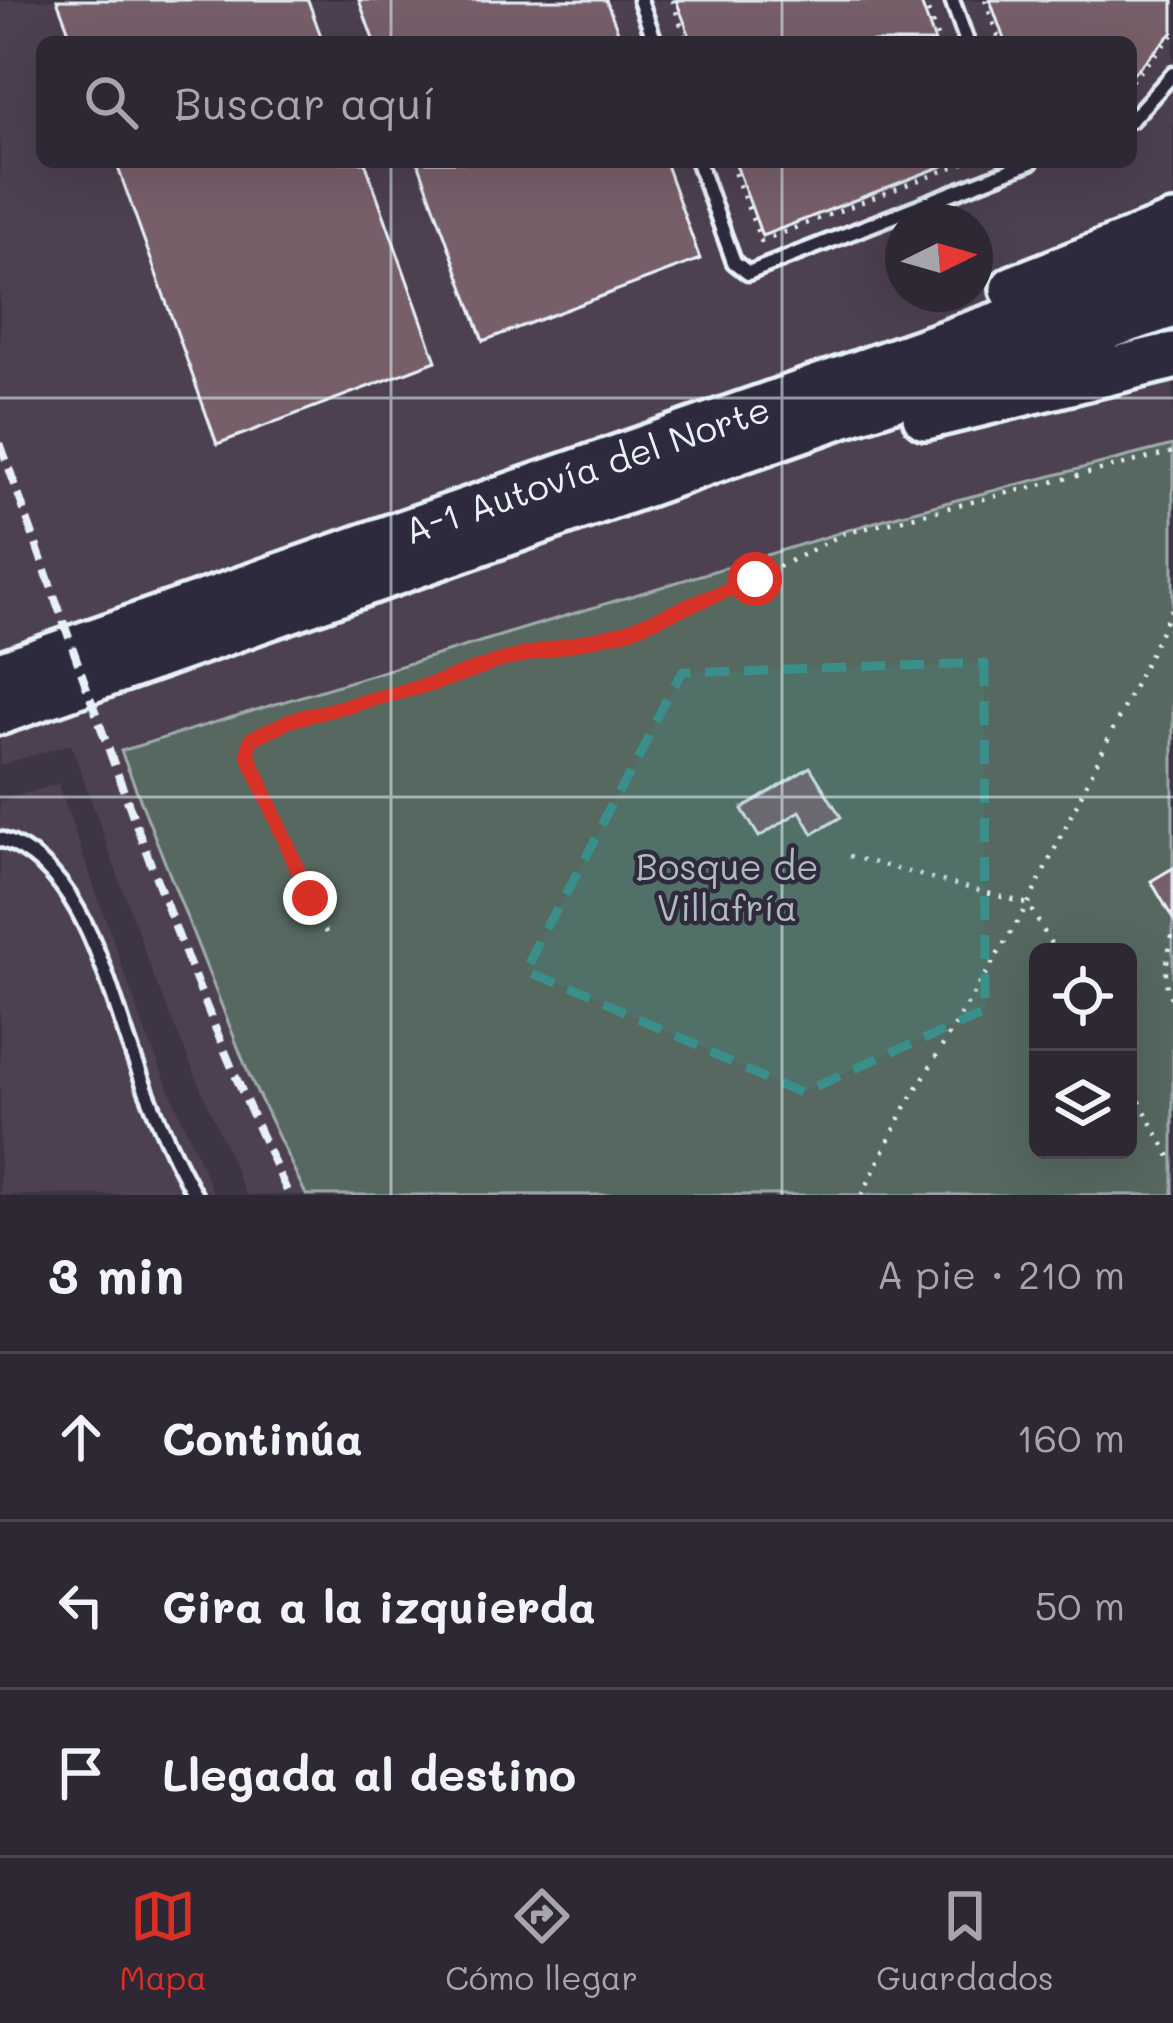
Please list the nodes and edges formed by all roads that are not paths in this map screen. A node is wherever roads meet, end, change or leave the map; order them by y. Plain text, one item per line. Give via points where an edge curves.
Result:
1 (640, 0) edge
2 (952, 0) edge
3 (653, 36) edge
4 (965, 36) edge
5 (1173, 74) edge
6 (1137, 113) edge
7 (700, 168) edge
8 (1006, 168) edge
9 (1173, 226) edge
10 (1173, 264) edge
11 (1173, 304) edge
12 (1173, 356) edge
13 (474, 509) junction
14 (530, 525) junction
15 (0, 675) edge
16 (0, 711) edge
17 (0, 839) edge
18 (195, 1195) edge

1 - 3 lane
2 - 4 lane
5 - 6 lane
7 - 8 lane via 734,262 748,273
9 - 13 highway via 507,480
10 - 13 highway, A-1 Autovía del Norte
11 - 14 highway, A-1 Autovía del Norte
12 - 14 highway
13 - 15 highway, A-1 Autovía del Norte
14 - 16 highway, A-1 Autovía del Norte
17 - 18 lane via 51,872 78,912

